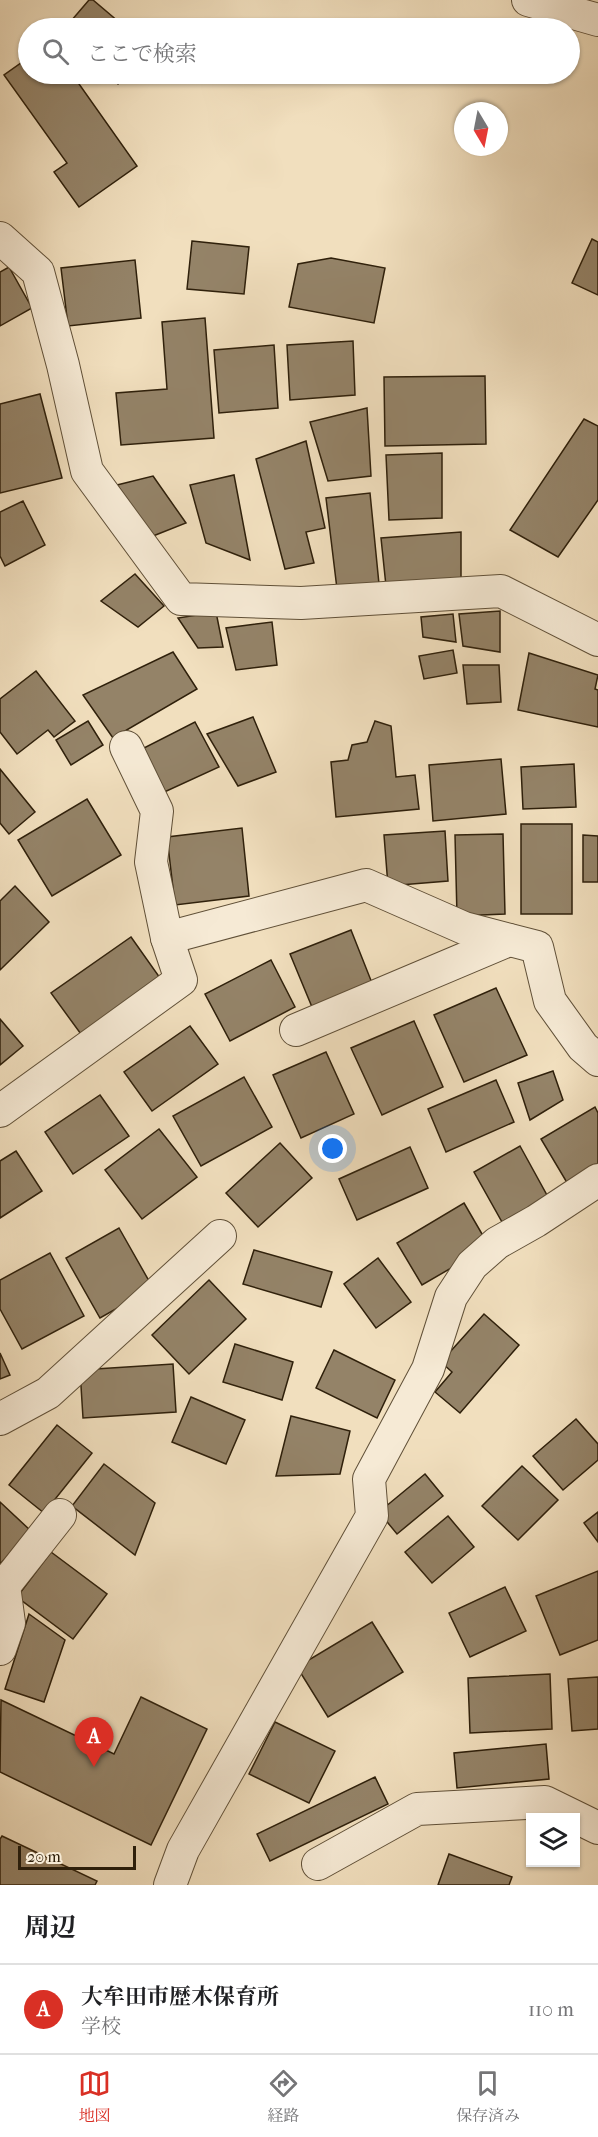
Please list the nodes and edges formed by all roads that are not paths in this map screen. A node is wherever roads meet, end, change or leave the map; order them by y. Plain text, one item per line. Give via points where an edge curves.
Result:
1 (528, 0) edge
2 (598, 20) edge
3 (0, 238) edge
4 (598, 640) edge
5 (126, 747) dead end
6 (167, 938) junction
7 (508, 940) junction
8 (296, 1030) dead end
9 (598, 1060) edge
10 (0, 1111) edge
11 (598, 1180) edge
12 (220, 1236) dead end
13 (0, 1419) edge
14 (60, 1515) dead end
15 (2, 1584) edge
16 (0, 1649) edge
17 (598, 1828) edge
18 (318, 1863) dead end
19 (170, 1885) edge

1 - 2 street
3 - 4 street via 38,272 87,471 181,599 301,603 501,591
5 - 6 street via 157,812 151,862
6 - 7 street via 366,885 464,928
6 - 10 street via 181,980
7 - 8 street
7 - 9 street via 537,947 550,1001
11 - 19 street via 496,1243 472,1265 451,1297 428,1370 369,1479 372,1516 183,1850
12 - 13 street via 48,1392
14 - 15 street
15 - 16 street via 9,1623
17 - 18 street via 545,1802 417,1809

